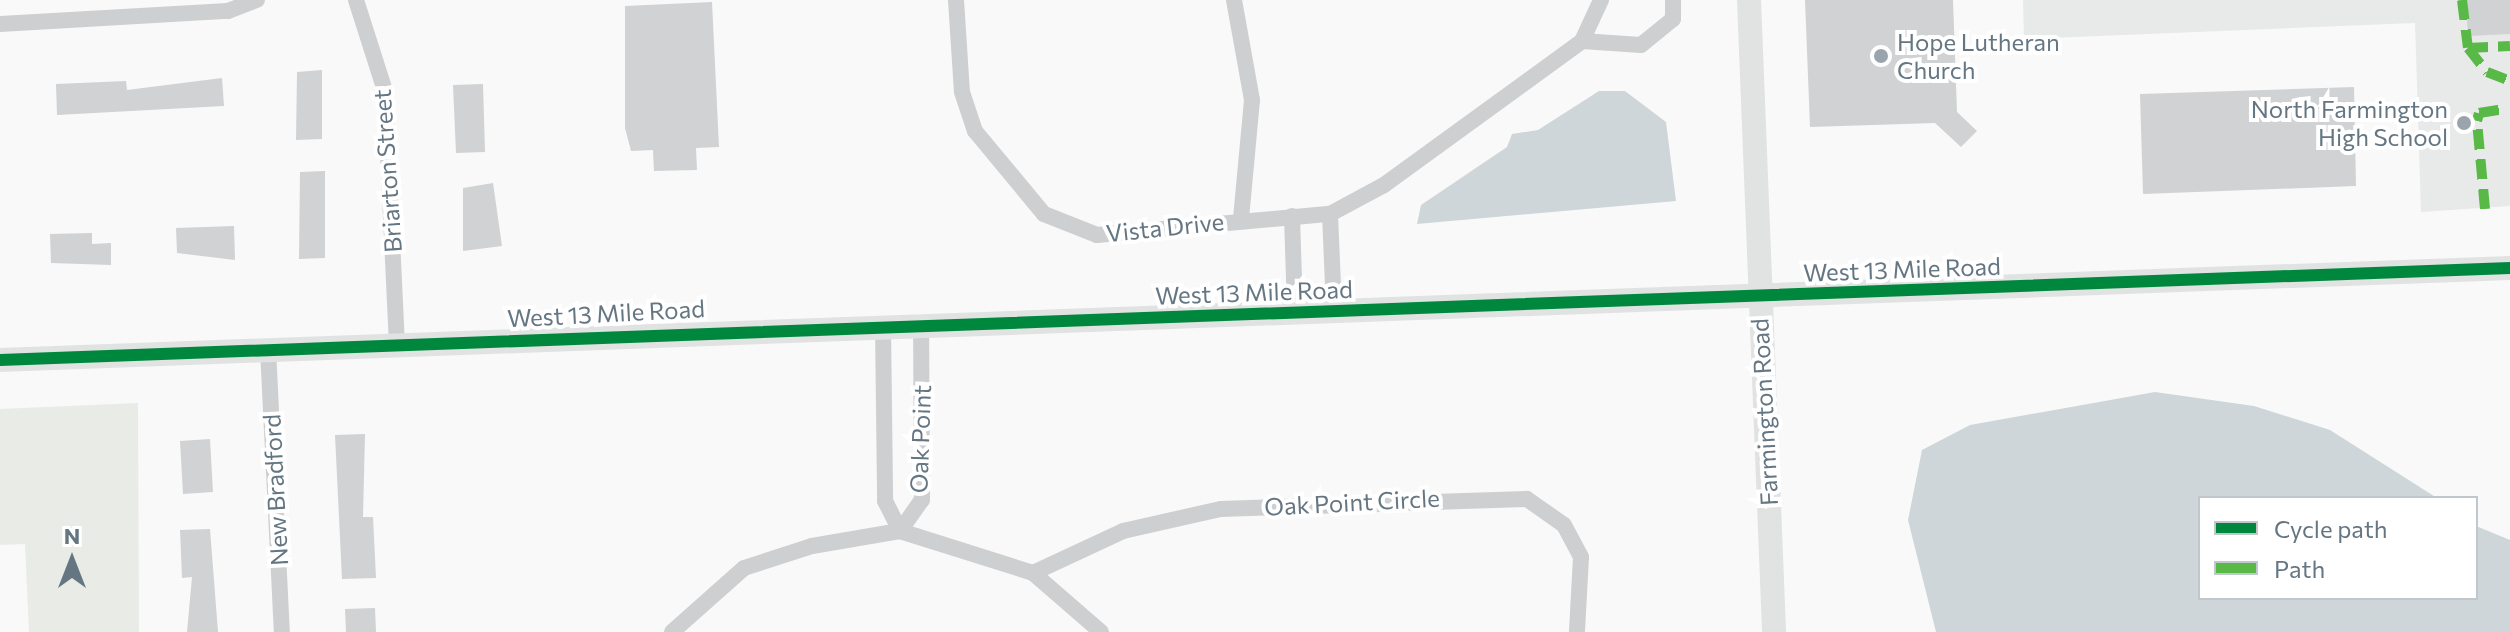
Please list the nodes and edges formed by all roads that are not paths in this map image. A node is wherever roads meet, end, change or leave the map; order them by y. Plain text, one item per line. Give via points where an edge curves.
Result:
1 (257, 0) edge
2 (356, 0) edge
3 (956, 0) edge
4 (1234, 0) edge
5 (1601, 0) edge
6 (1673, 0) edge
7 (1749, 0) edge
8 (0, 24) edge
9 (1582, 41) junction
10 (1330, 214) junction
11 (1292, 216) junction
12 (1241, 219) junction
13 (2510, 268) edge
14 (1758, 297) junction
15 (1334, 311) junction
16 (1295, 313) junction
17 (921, 325) junction
18 (883, 326) junction
19 (397, 346) junction
20 (268, 349) junction
21 (0, 360) edge
22 (900, 531) junction
23 (1033, 573) junction
24 (282, 632) edge
25 (672, 632) edge
26 (1101, 632) edge
27 (1577, 632) edge
28 (1774, 632) edge

1 - 8 street via 228,11
2 - 19 street, Briarton Street via 385,91
3 - 12 street, Vista Drive via 962,92 975,131 1044,214 1097,235
4 - 12 street via 1252,100
5 - 9 street, Vista Drive
6 - 9 street via 1673,19 1641,45 1606,48
7 - 14 street, Farmington Road
9 - 10 street, Vista Drive via 1384,185
10 - 11 street, Vista Drive
10 - 15 street
11 - 12 street, Vista Drive
11 - 16 street
13 - 14 street, West 13 Mile Road
14 - 15 street, West 13 Mile Road
14 - 28 street, Farmington Road
15 - 16 street, West 13 Mile Road
16 - 17 street, West 13 Mile Road
17 - 18 street, West 13 Mile Road
17 - 22 street, Oak Point via 922,500
18 - 19 street, West 13 Mile Road
18 - 22 street, Oak Point via 885,501
19 - 20 street, West 13 Mile Road
20 - 21 street, West 13 Mile Road
20 - 24 street, New Bradford
22 - 23 street
22 - 25 street via 812,546 744,568
23 - 26 street
23 - 27 street, Oak Point Circle via 1123,531 1221,509 1527,499 1564,525 1581,557

